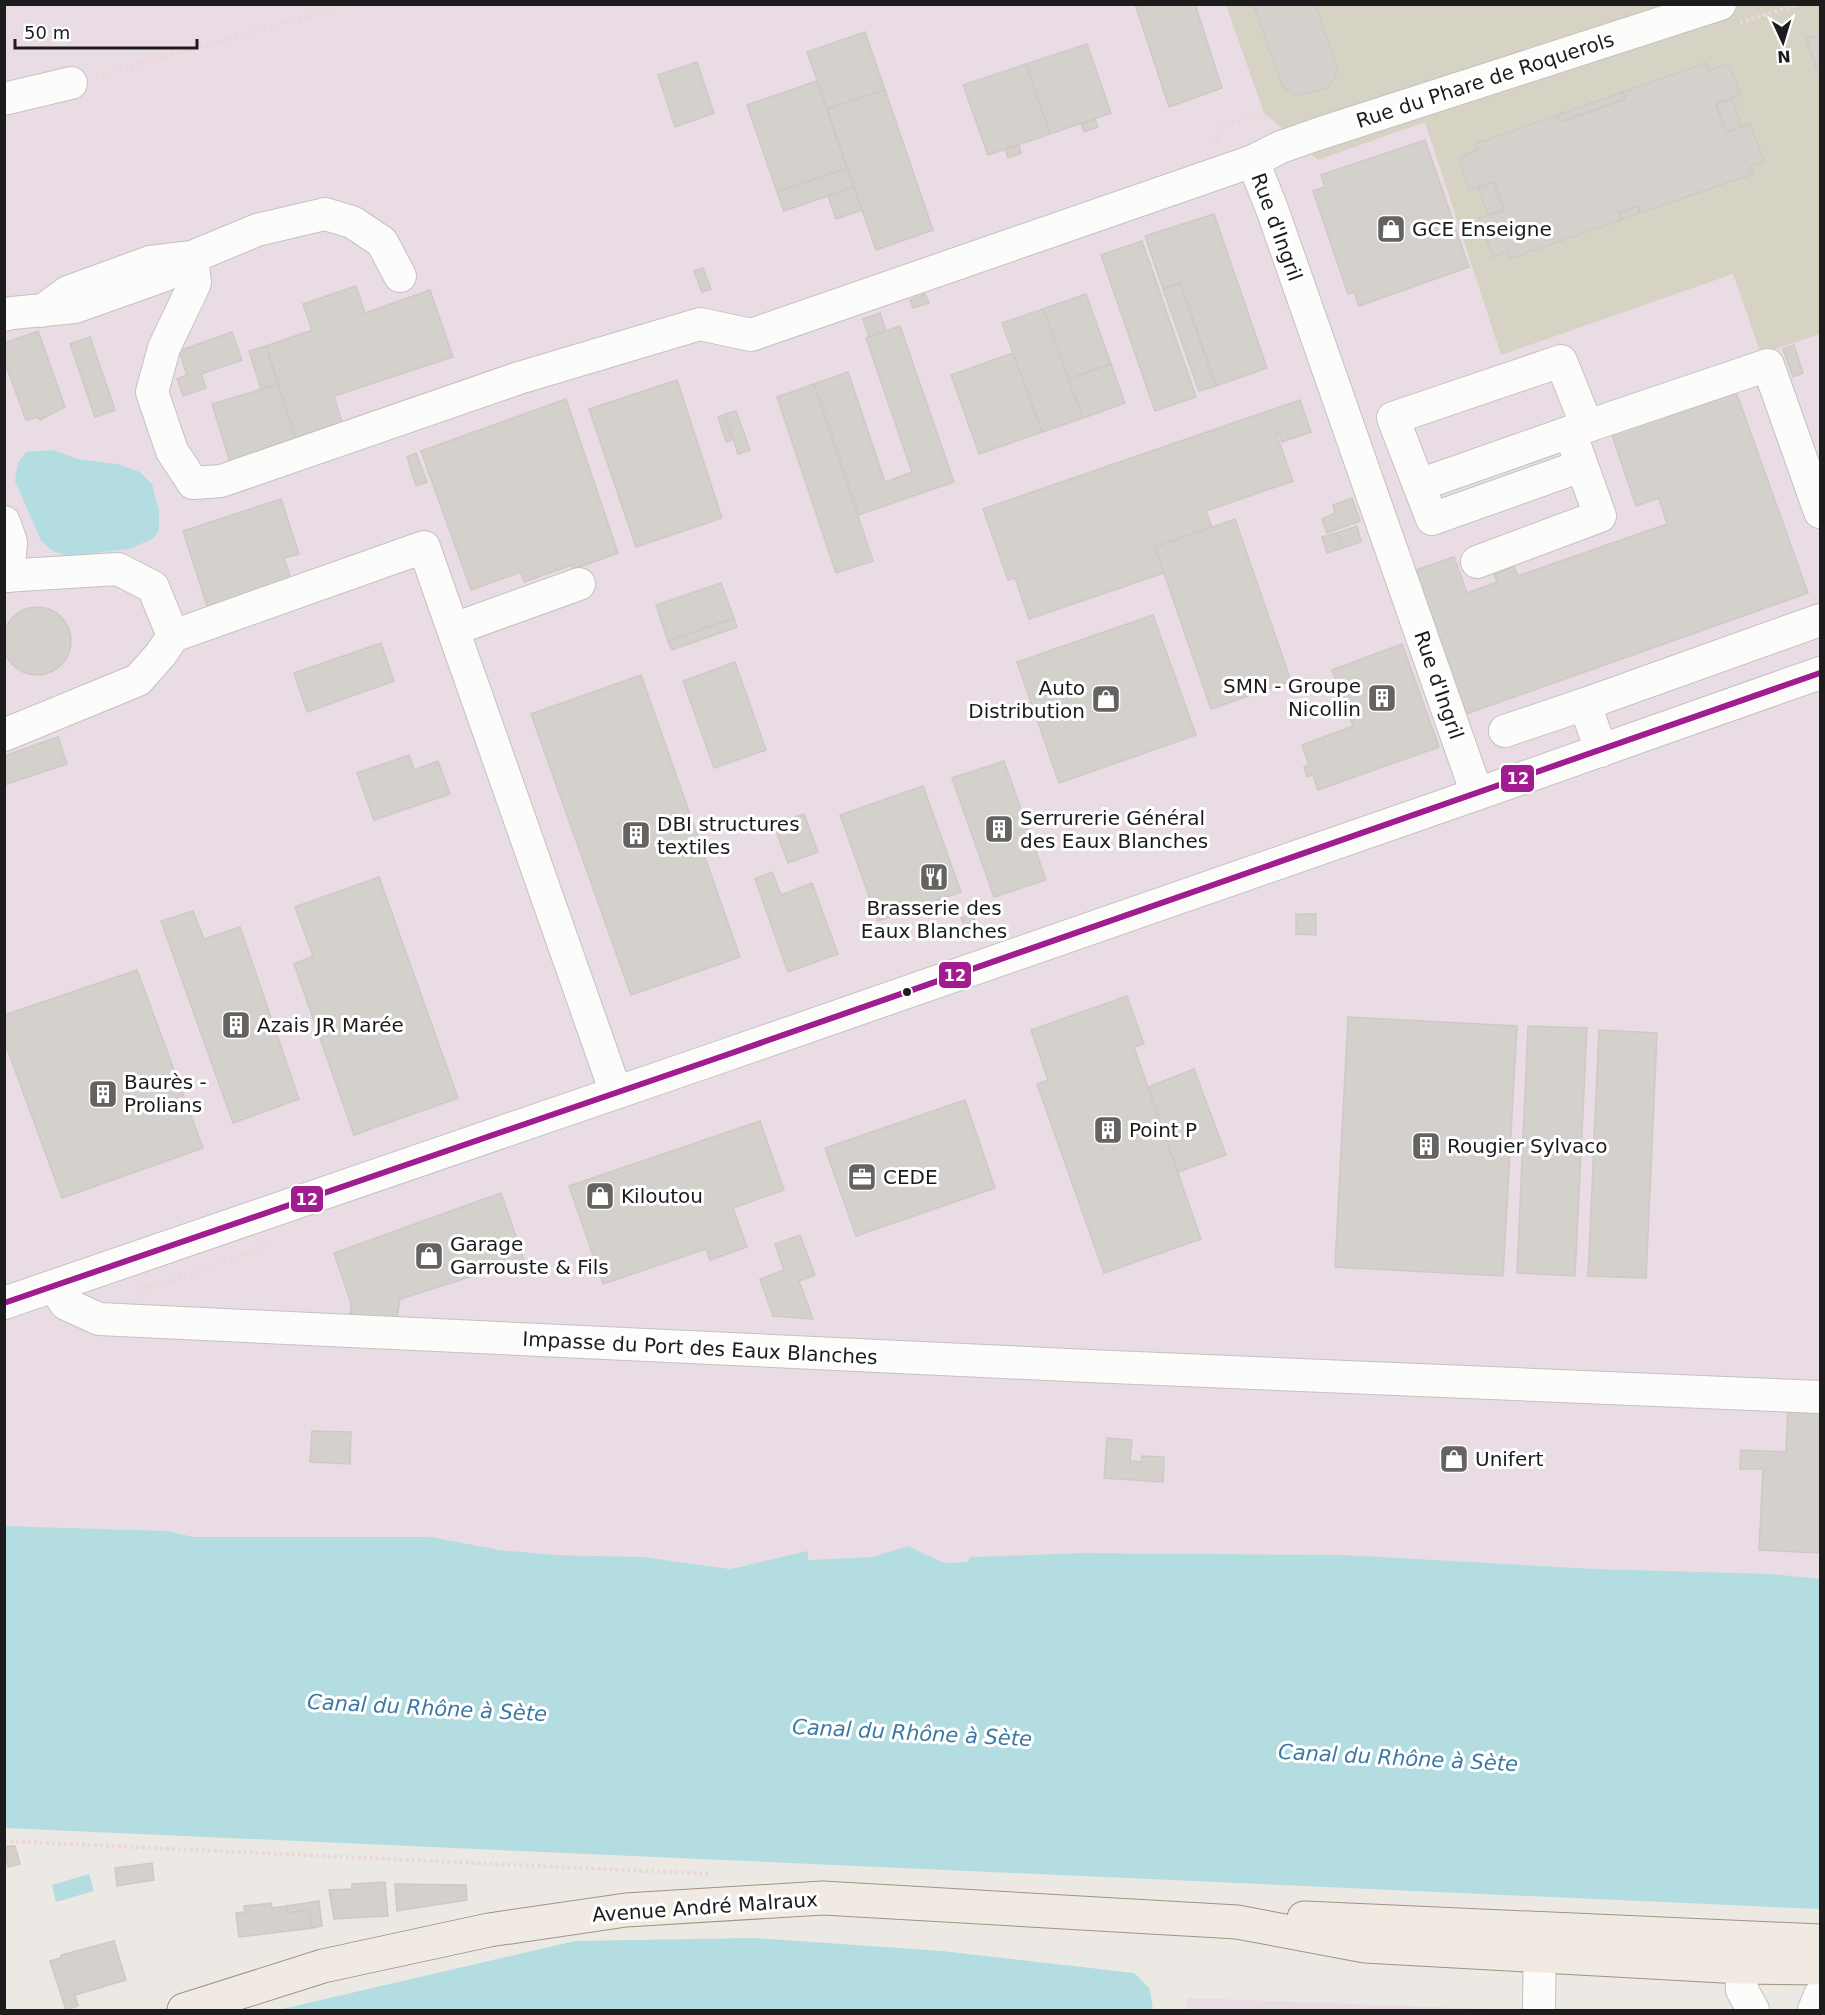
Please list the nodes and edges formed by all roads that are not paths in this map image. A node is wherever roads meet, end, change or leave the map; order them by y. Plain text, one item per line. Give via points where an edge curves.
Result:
1 (1720, 4) edge
2 (71, 83) road end
3 (4, 99) edge
4 (1253, 161) junction
5 (192, 257) junction
6 (400, 276) dead end
7 (4, 315) edge
8 (1578, 429) junction
9 (1581, 466) junction
10 (1419, 485) junction
11 (1821, 512) edge
12 (4, 522) edge
13 (1477, 562) dead end
14 (6, 576) edge
15 (579, 584) dead end
16 (1821, 620) edge
17 (454, 629) junction
18 (173, 636) junction
19 (1821, 673) edge
20 (1585, 704) junction
21 (1505, 731) dead end
22 (4, 735) edge
23 (1601, 751) junction
24 (1477, 794) junction
25 (616, 1093) junction
26 (54, 1287) junction
27 (4, 1303) edge
28 (1821, 1396) edge
29 (1805, 1940) edge
30 (1540, 1942) junction
31 (1821, 1962) edge
32 (1741, 1967) junction
33 (1821, 1968) edge
34 (1821, 1995) edge
35 (184, 2010) edge
36 (1539, 2010) edge
37 (1753, 2010) edge
38 (1814, 2010) edge

1 - 4 street, Rue du Phare de Roquerols via 1318,134
2 - 3 street
4 - 5 street, Rue d'Ingril via 751,335 699,324 519,378 221,481 193,483 172,451 152,392 164,348 195,283
4 - 24 street, Rue d'Ingril
5 - 6 street via 257,230 325,214 352,222 381,242
5 - 7 street via 165,275 75,307
8 - 9 street
8 - 10 street
8 - 10 street via 1561,361 1394,418
8 - 11 street via 1768,365
9 - 10 street via 1432,519
9 - 13 street via 1600,516
12 - 14 street via 11,542
14 - 18 street via 118,569 153,587
15 - 17 street
16 - 20 street
17 - 18 street via 424,547
17 - 25 street
18 - 22 street via 138,680
19 - 23 street
20 - 21 street
20 - 23 street
23 - 24 street
24 - 25 street
25 - 26 street
26 - 27 street
26 - 28 street, Impasse du Port des Eaux Blanches via 66,1304 99,1319
29 - 30 main road
29 - 31 main road
29 - 32 main road
30 - 32 main road
30 - 35 main road, Avenue André Malraux via 1365,1946 1237,1922 824,1898 626,1910 489,1930 323,1966
30 - 36 street
32 - 33 main road
32 - 37 street via 1742,1990
34 - 38 street

